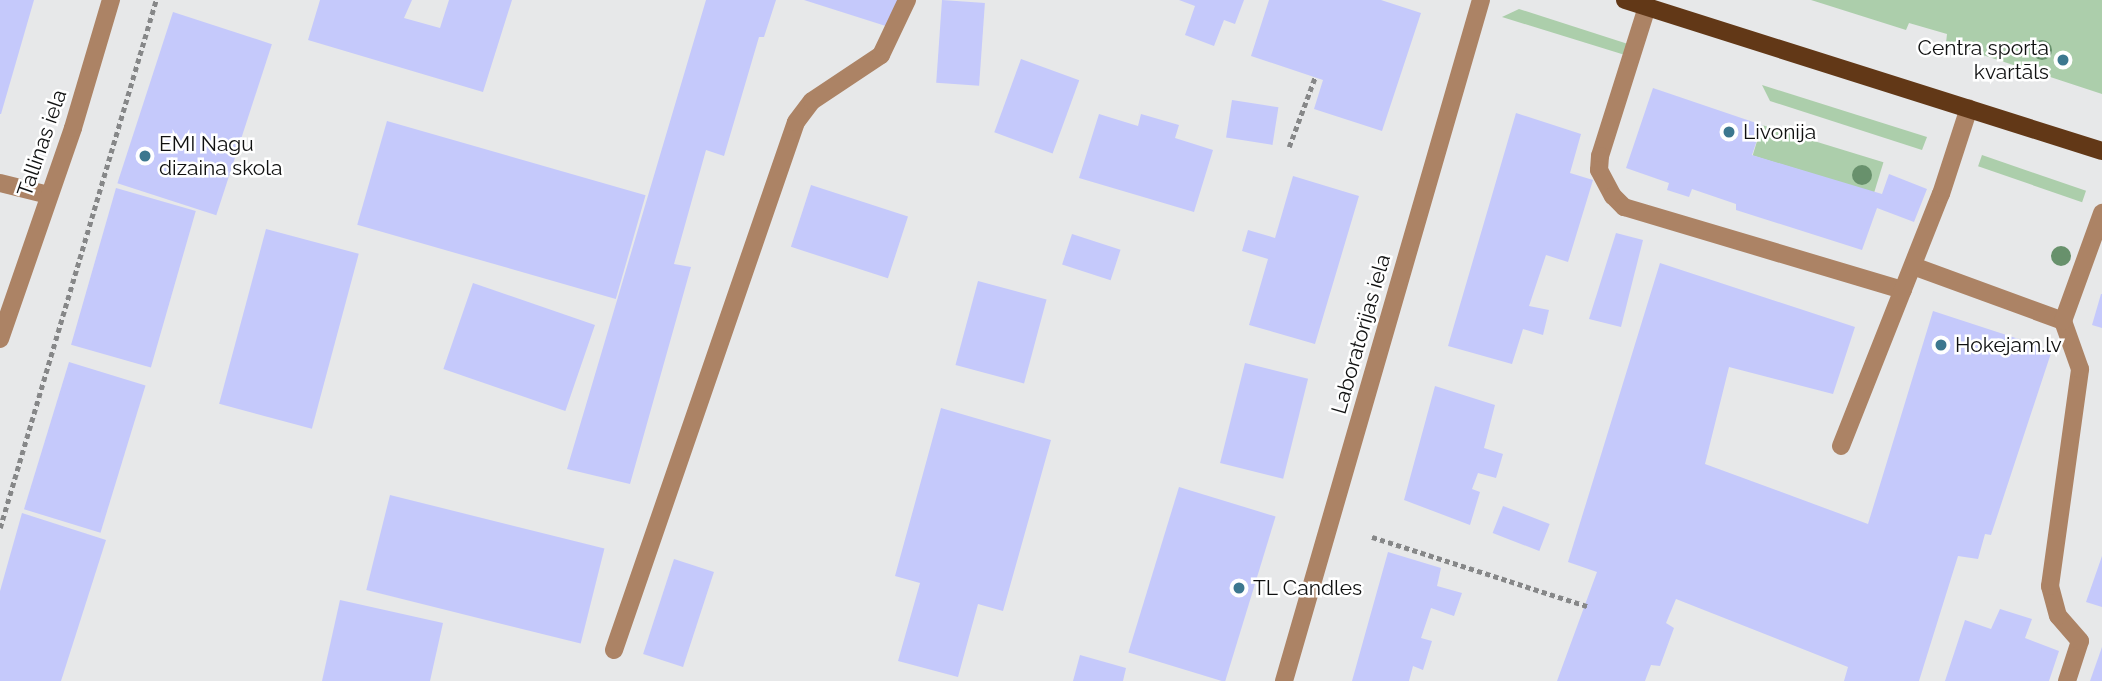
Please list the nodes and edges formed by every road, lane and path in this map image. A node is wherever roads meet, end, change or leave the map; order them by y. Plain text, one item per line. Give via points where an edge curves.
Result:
1 (111, 0) edge
2 (156, 0) edge
3 (907, 0) edge
4 (1481, 0) edge
5 (1625, 0) edge
6 (1647, 7) junction
7 (1315, 77) dead end
8 (1969, 108) junction
9 (1289, 146) dead end
10 (2102, 151) edge
11 (0, 183) edge
12 (48, 195) junction
13 (2102, 213) edge
14 (1913, 266) junction
15 (1903, 289) junction
16 (2063, 321) junction
17 (0, 339) edge
18 (1841, 446) dead end
19 (0, 528) edge
20 (1372, 537) dead end
21 (1587, 606) dead end
22 (614, 650) dead end
23 (1284, 681) edge
24 (2067, 681) edge

1 - 12 street, Tallinas iela
2 - 19 path
3 - 22 street via 881,55 812,101 796,122
4 - 23 street, Laboratorijas iela
5 - 6 main road
6 - 8 main road
6 - 15 street via 1600,156 1599,170 1613,196 1624,207
7 - 9 path
8 - 10 main road
8 - 14 street
11 - 12 street
12 - 17 street, Tallinas iela
13 - 16 street
14 - 15 street
14 - 16 street
15 - 18 street
16 - 24 street via 2080,369 2050,586 2058,616 2080,641
20 - 21 path

